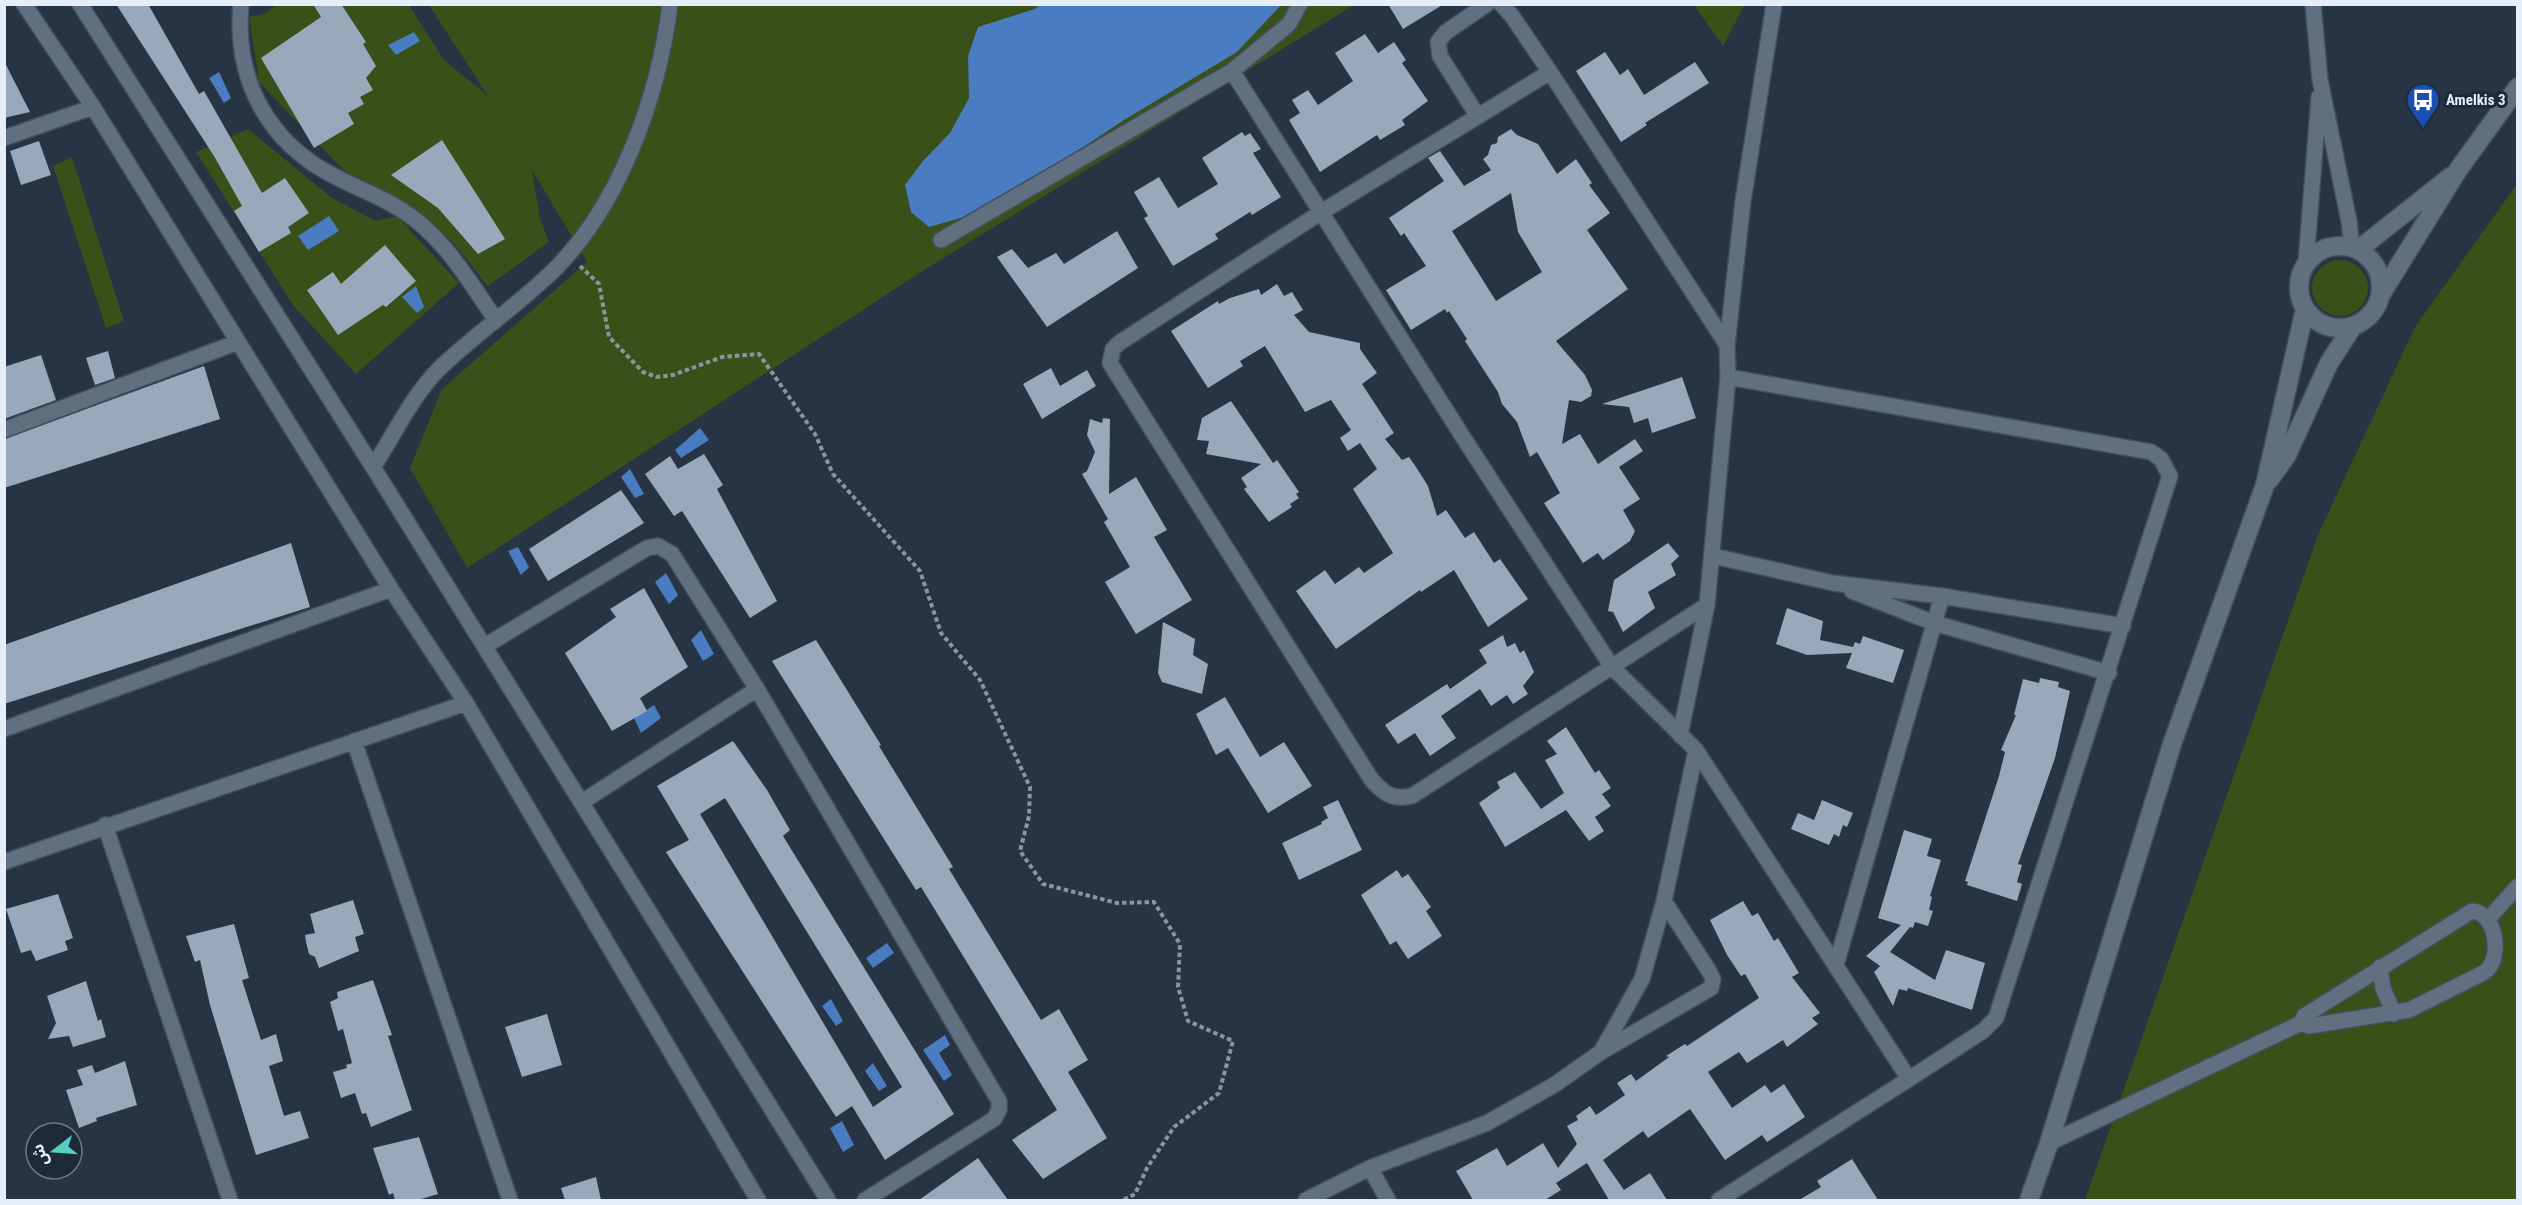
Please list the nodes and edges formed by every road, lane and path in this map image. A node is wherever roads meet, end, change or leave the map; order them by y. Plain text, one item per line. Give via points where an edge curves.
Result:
1 (24, 4) edge
2 (80, 4) edge
3 (241, 4) edge
4 (670, 4) edge
5 (1300, 4) edge
6 (1487, 4) edge
7 (1501, 4) edge
8 (1774, 4) edge
9 (2313, 4) edge
10 (1232, 71) junction
11 (1550, 72) junction
12 (2320, 80) junction
13 (2517, 87) edge
14 (93, 107) junction
15 (1477, 116) junction
16 (4, 138) edge
17 (2458, 170) junction
18 (1320, 213) junction
19 (941, 240) dead end
20 (2355, 248) junction
21 (568, 255) junction
22 (2306, 263) junction
23 (2380, 296) junction
24 (2306, 309) junction
25 (496, 320) junction
26 (2353, 326) junction
27 (238, 342) junction
28 (1727, 345) junction
29 (1728, 377) junction
30 (4, 430) edge
31 (373, 467) junction
32 (2265, 485) junction
33 (1713, 556) junction
34 (1833, 583) junction
35 (391, 590) junction
36 (1942, 596) junction
37 (1707, 605) junction
38 (1934, 623) junction
39 (2123, 626) junction
40 (485, 646) junction
41 (1612, 667) junction
42 (2109, 673) junction
43 (757, 689) junction
44 (466, 703) junction
45 (4, 729) edge
46 (1680, 735) junction
47 (354, 741) junction
48 (1696, 750) junction
49 (582, 801) junction
50 (105, 825) junction
51 (4, 862) edge
52 (2517, 886) edge
53 (1664, 901) junction
54 (2488, 919) junction
55 (1836, 965) junction
56 (2380, 967) junction
57 (2394, 1014) junction
58 (2301, 1023) junction
59 (1600, 1052) junction
60 (1909, 1079) junction
61 (2049, 1143) junction
62 (1370, 1168) junction
63 (230, 1200) edge
64 (510, 1200) edge
65 (758, 1200) edge
66 (828, 1200) edge
67 (865, 1200) edge
68 (1123, 1200) edge
69 (1306, 1200) edge
70 (1388, 1200) edge
71 (1719, 1200) edge
72 (2029, 1200) edge

1 - 14 street
2 - 31 street
3 - 25 street via 240,47 245,71 257,102 276,130 320,168 402,210 433,234
4 - 21 street via 657,71 634,142 589,230
5 - 10 street via 1289,24
6 - 15 street via 1438,42 1440,56
7 - 11 street
8 - 28 street via 1743,201
9 - 12 street
10 - 18 street
10 - 19 street
11 - 15 street
11 - 28 street
12 - 20 street
12 - 22 street
13 - 17 street
14 - 16 street
14 - 27 street
15 - 18 street
17 - 20 street
17 - 23 street
18 - 41 street
18 - 41 street via 1119,343 1110,363 1371,779 1391,797 1412,796
20 - 22 street via 2328,247
20 - 23 street via 2377,269
21 - 25 street
21 - 68 path via 599,284 609,337 643,372 657,377 673,375 722,357 759,354 815,434 833,474 920,571 941,633 980,680 1030,787 1029,816 1020,851 1043,884 1116,903 1154,902 1180,944 1178,987 1188,1021 1233,1041 1219,1093 1174,1127 1135,1194
22 - 24 street via 2299,284
23 - 26 street via 2369,315
24 - 26 street via 2314,319 2328,326
24 - 32 street
25 - 31 street via 439,370
26 - 32 street via 2329,363 2287,455
27 - 30 street
27 - 35 street
28 - 29 street
29 - 33 street
29 - 39 street via 2151,452 2162,459 2170,476
31 - 40 street
32 - 61 street via 2173,741
33 - 34 street
33 - 37 street
34 - 36 street
34 - 38 street
35 - 44 street
35 - 45 street
36 - 38 street
36 - 39 street
37 - 41 street
37 - 46 street
38 - 42 street
38 - 55 street
39 - 42 street
40 - 43 street via 647,548 658,546 672,554
40 - 49 street
41 - 46 street
42 - 60 street via 1996,1018
43 - 49 street
43 - 67 street via 1000,1105 994,1119
44 - 47 street
44 - 65 street
46 - 48 street
47 - 50 street
47 - 64 street
48 - 53 street
48 - 55 street
49 - 66 street
50 - 51 street
50 - 63 street
52 - 54 street
53 - 59 street via 1642,979
53 - 59 street via 1709,971 1713,979 1711,988
54 - 56 street via 2478,911 2466,913
54 - 57 street via 2496,947 2491,967
55 - 60 street
56 - 57 street
56 - 58 street via 2304,1016
57 - 58 street via 2306,1026
58 - 61 street
59 - 62 street via 1487,1123
60 - 71 street
61 - 72 street
62 - 69 street
62 - 70 street

